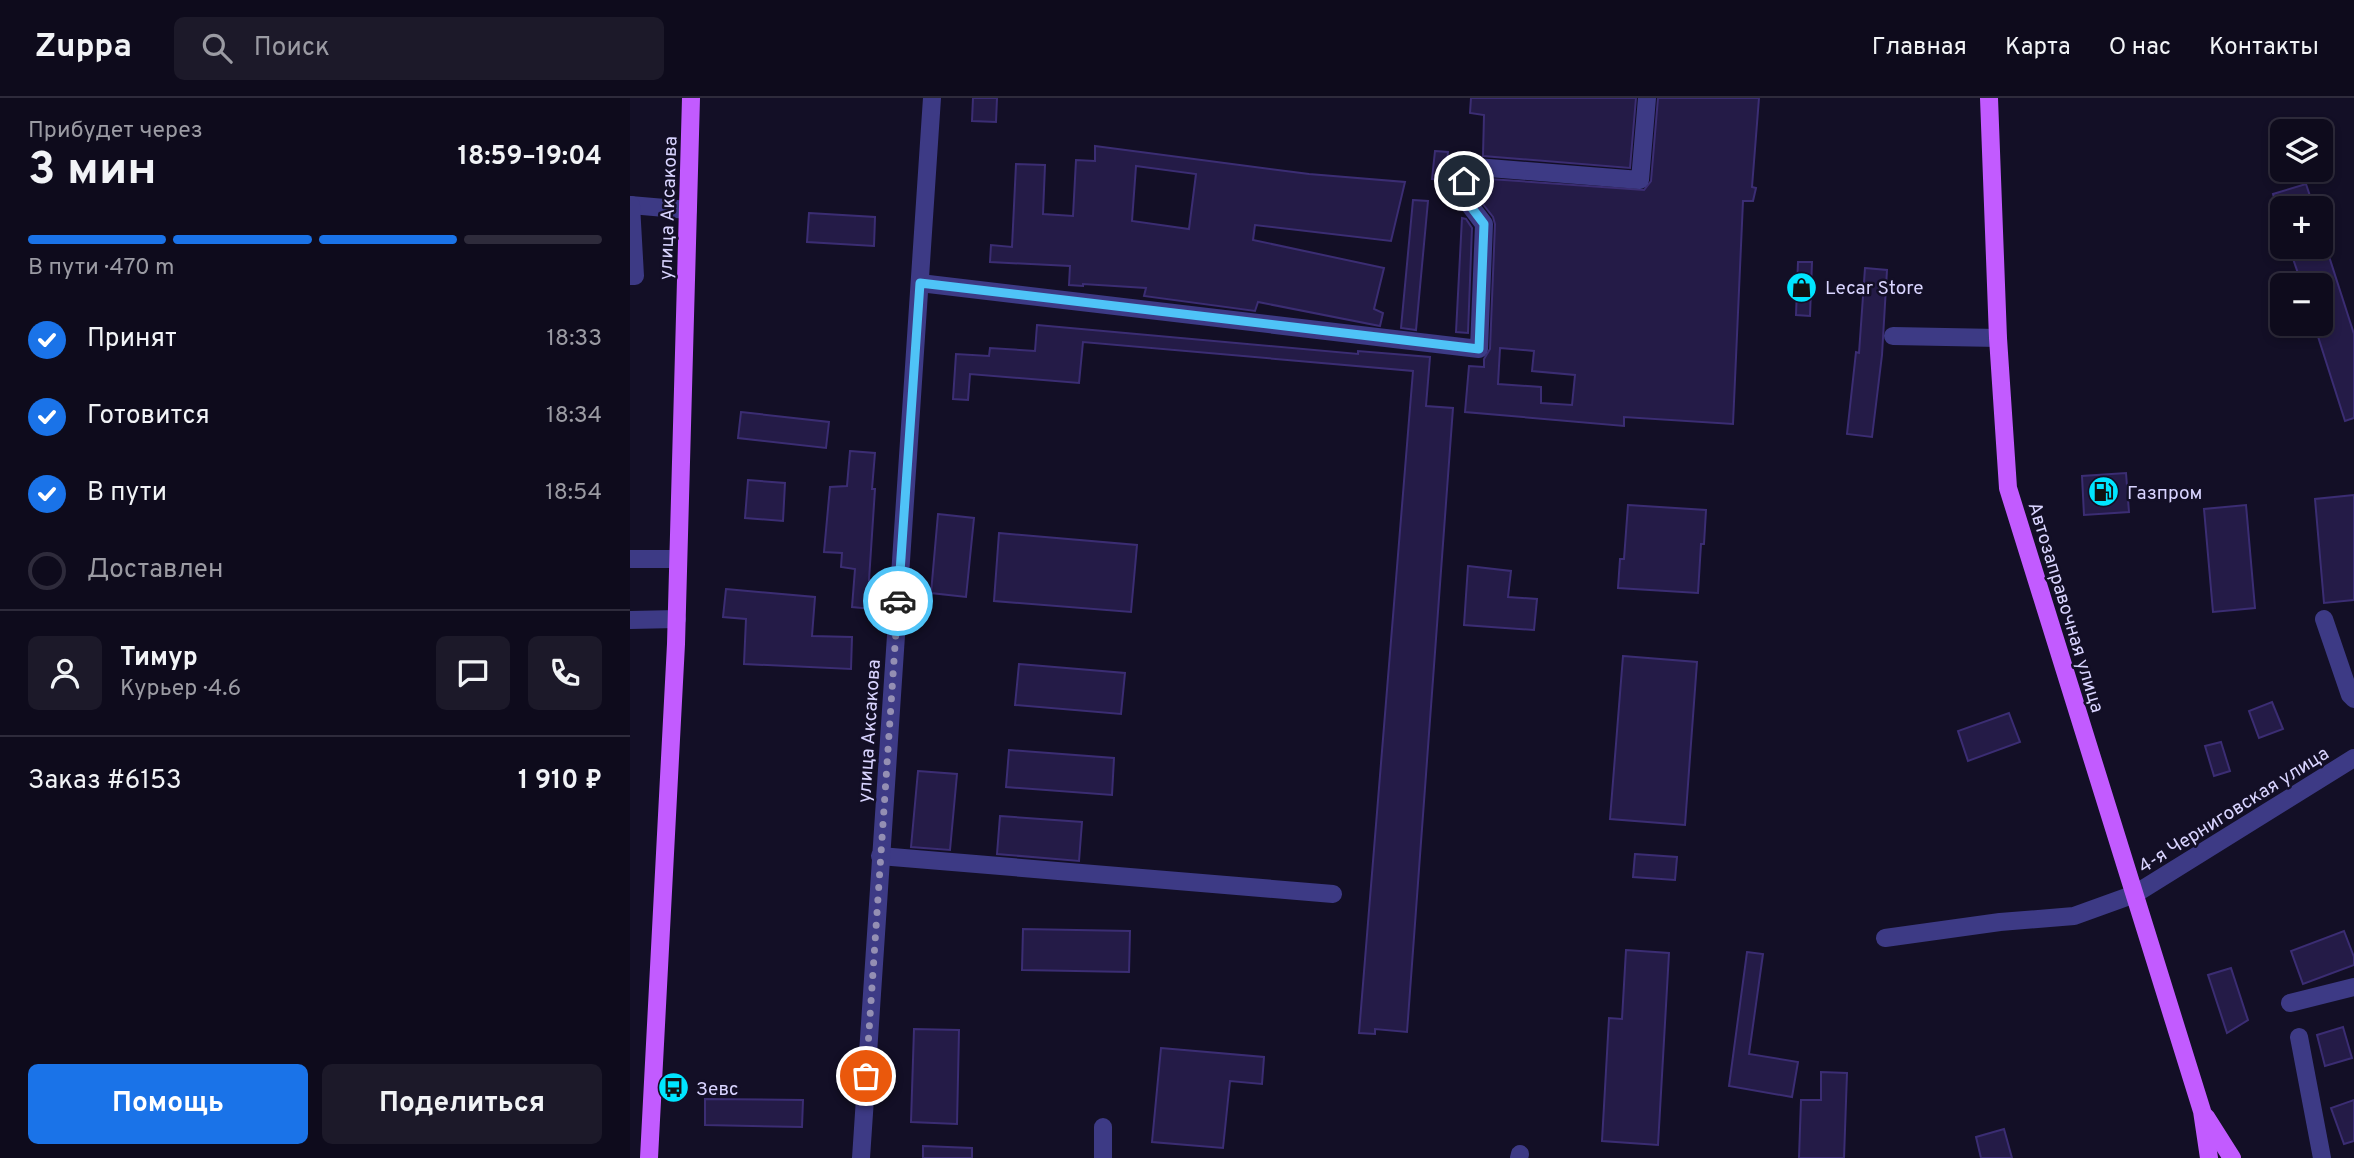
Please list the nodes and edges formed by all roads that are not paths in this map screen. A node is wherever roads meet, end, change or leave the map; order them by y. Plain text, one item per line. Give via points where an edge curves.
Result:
1 (691, 98) edge
2 (932, 98) edge
3 (1647, 98) edge
4 (1989, 98) edge
5 (630, 205) edge
6 (688, 210) junction
7 (630, 276) edge
8 (920, 283) junction
9 (1893, 336) dead end
10 (1998, 338) junction
11 (630, 559) edge
12 (677, 559) junction
13 (677, 619) junction
14 (2324, 619) dead end
15 (630, 620) edge
16 (2354, 699) edge
17 (2354, 758) edge
18 (880, 856) junction
19 (1333, 894) dead end
20 (2135, 894) junction
21 (1885, 938) dead end
22 (2354, 987) edge
23 (2290, 1003) dead end
24 (2299, 1037) dead end
25 (1104, 1127) dead end
26 (2212, 1134) junction
27 (649, 1158) edge
28 (861, 1158) edge
29 (1103, 1158) edge
30 (2201, 1158) edge
31 (2209, 1158) edge
32 (2231, 1158) edge
33 (2245, 1158) edge
34 (2322, 1158) edge

1 - 6 main road, улица Аксакова
2 - 8 street, улица Аксакова
3 - 8 street via 1640,180 1464,166 1462,195 1484,224 1479,349
4 - 10 main road, Автозаправочная улица
5 - 6 street
5 - 7 street via 635,276
6 - 12 main road, улица Аксакова
8 - 18 street, улица Аксакова
9 - 10 street
10 - 20 main road, Автозаправочная улица via 2008,488
11 - 12 street
12 - 13 main road, улица Аксакова
13 - 15 street
13 - 27 main road, улица Аксакова
14 - 16 street
17 - 20 street, 4-я Черниговская улица
18 - 19 street
18 - 28 street, улица Аксакова
20 - 21 street, 4-я Черниговская улица via 2074,916
20 - 26 main road, Автозаправочная улица
22 - 23 street
24 - 34 street
25 - 29 street
26 - 30 main road
26 - 31 main road, Автозаправочная улица
26 - 32 main road
26 - 33 main road

